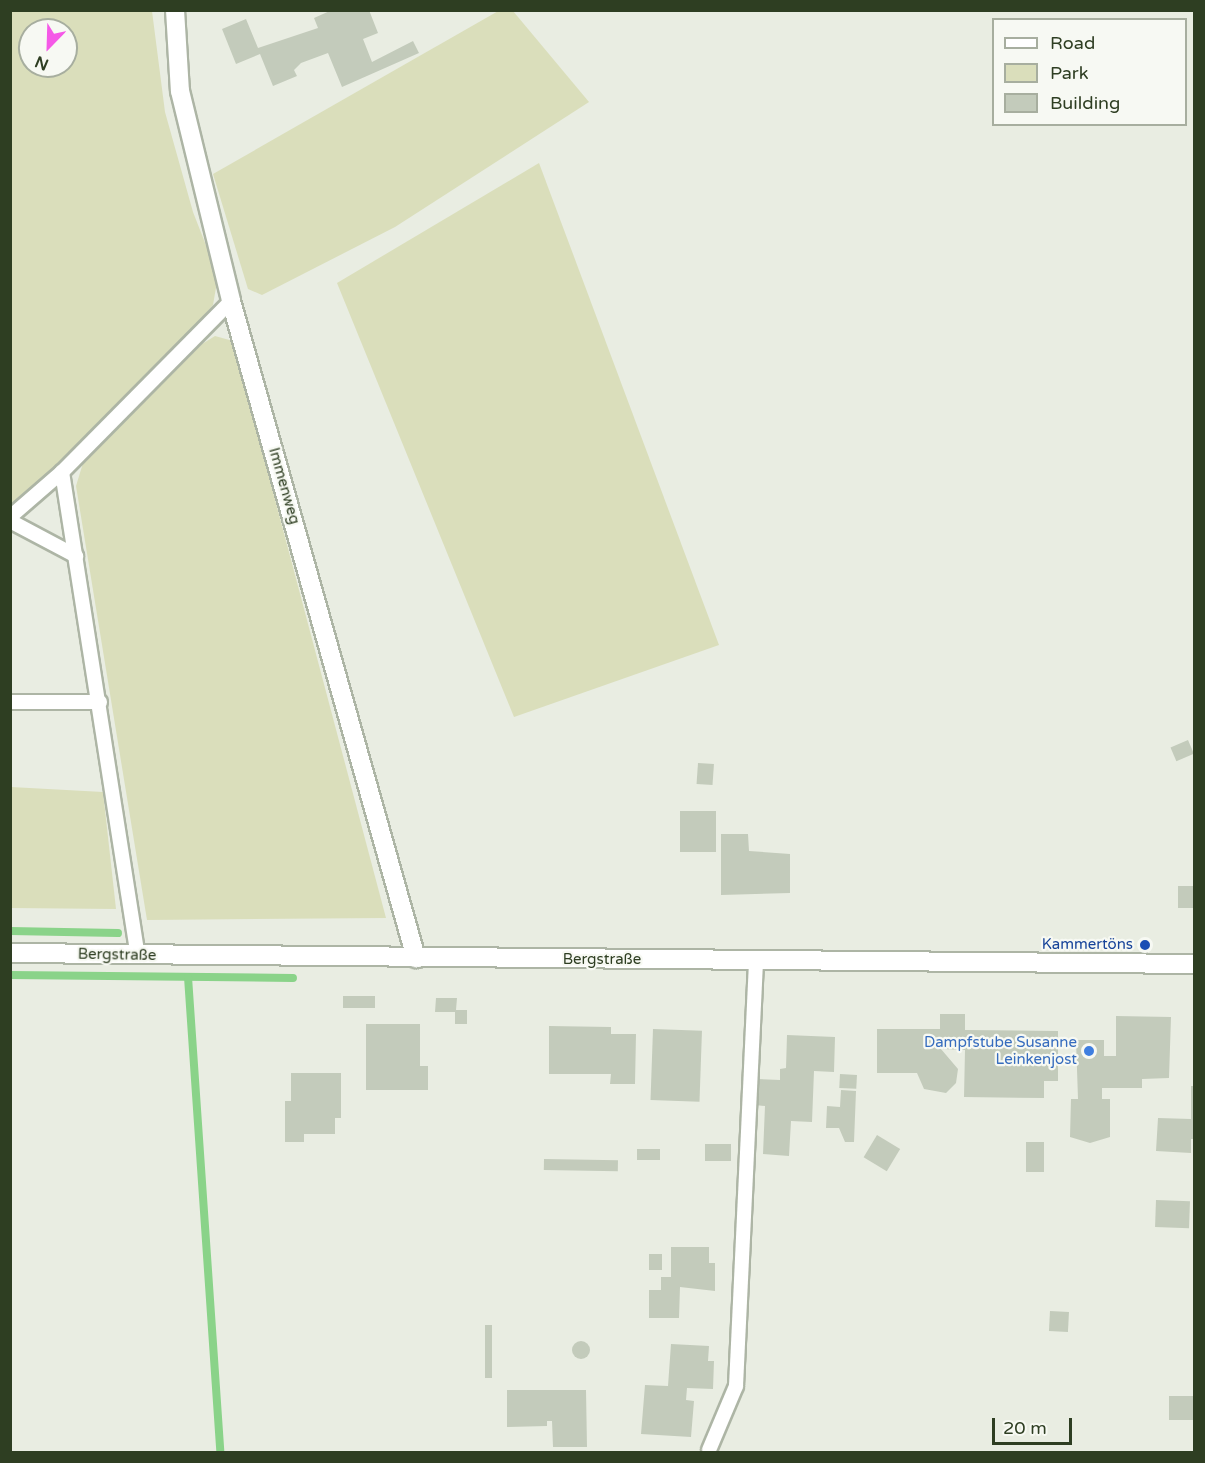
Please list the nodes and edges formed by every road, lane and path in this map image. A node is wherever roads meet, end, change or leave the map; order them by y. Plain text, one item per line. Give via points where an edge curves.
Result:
1 (175, 10) edge
2 (231, 301) junction
3 (62, 472) junction
4 (10, 517) edge
5 (10, 521) edge
6 (76, 556) junction
7 (10, 702) edge
8 (100, 702) junction
9 (10, 954) edge
10 (138, 955) junction
11 (416, 958) junction
12 (756, 961) junction
13 (1194, 964) edge
14 (709, 1450) dead end

1 - 2 street, Immenweg via 180,91
2 - 3 lane
2 - 11 street, Immenweg
3 - 4 lane
3 - 6 lane
5 - 6 lane
6 - 8 lane
7 - 8 lane
8 - 10 lane
9 - 10 street, Bergstraße
10 - 11 street, Bergstraße
11 - 12 street, Bergstraße
12 - 13 street, Bergstraße
12 - 14 lane via 736,1386

